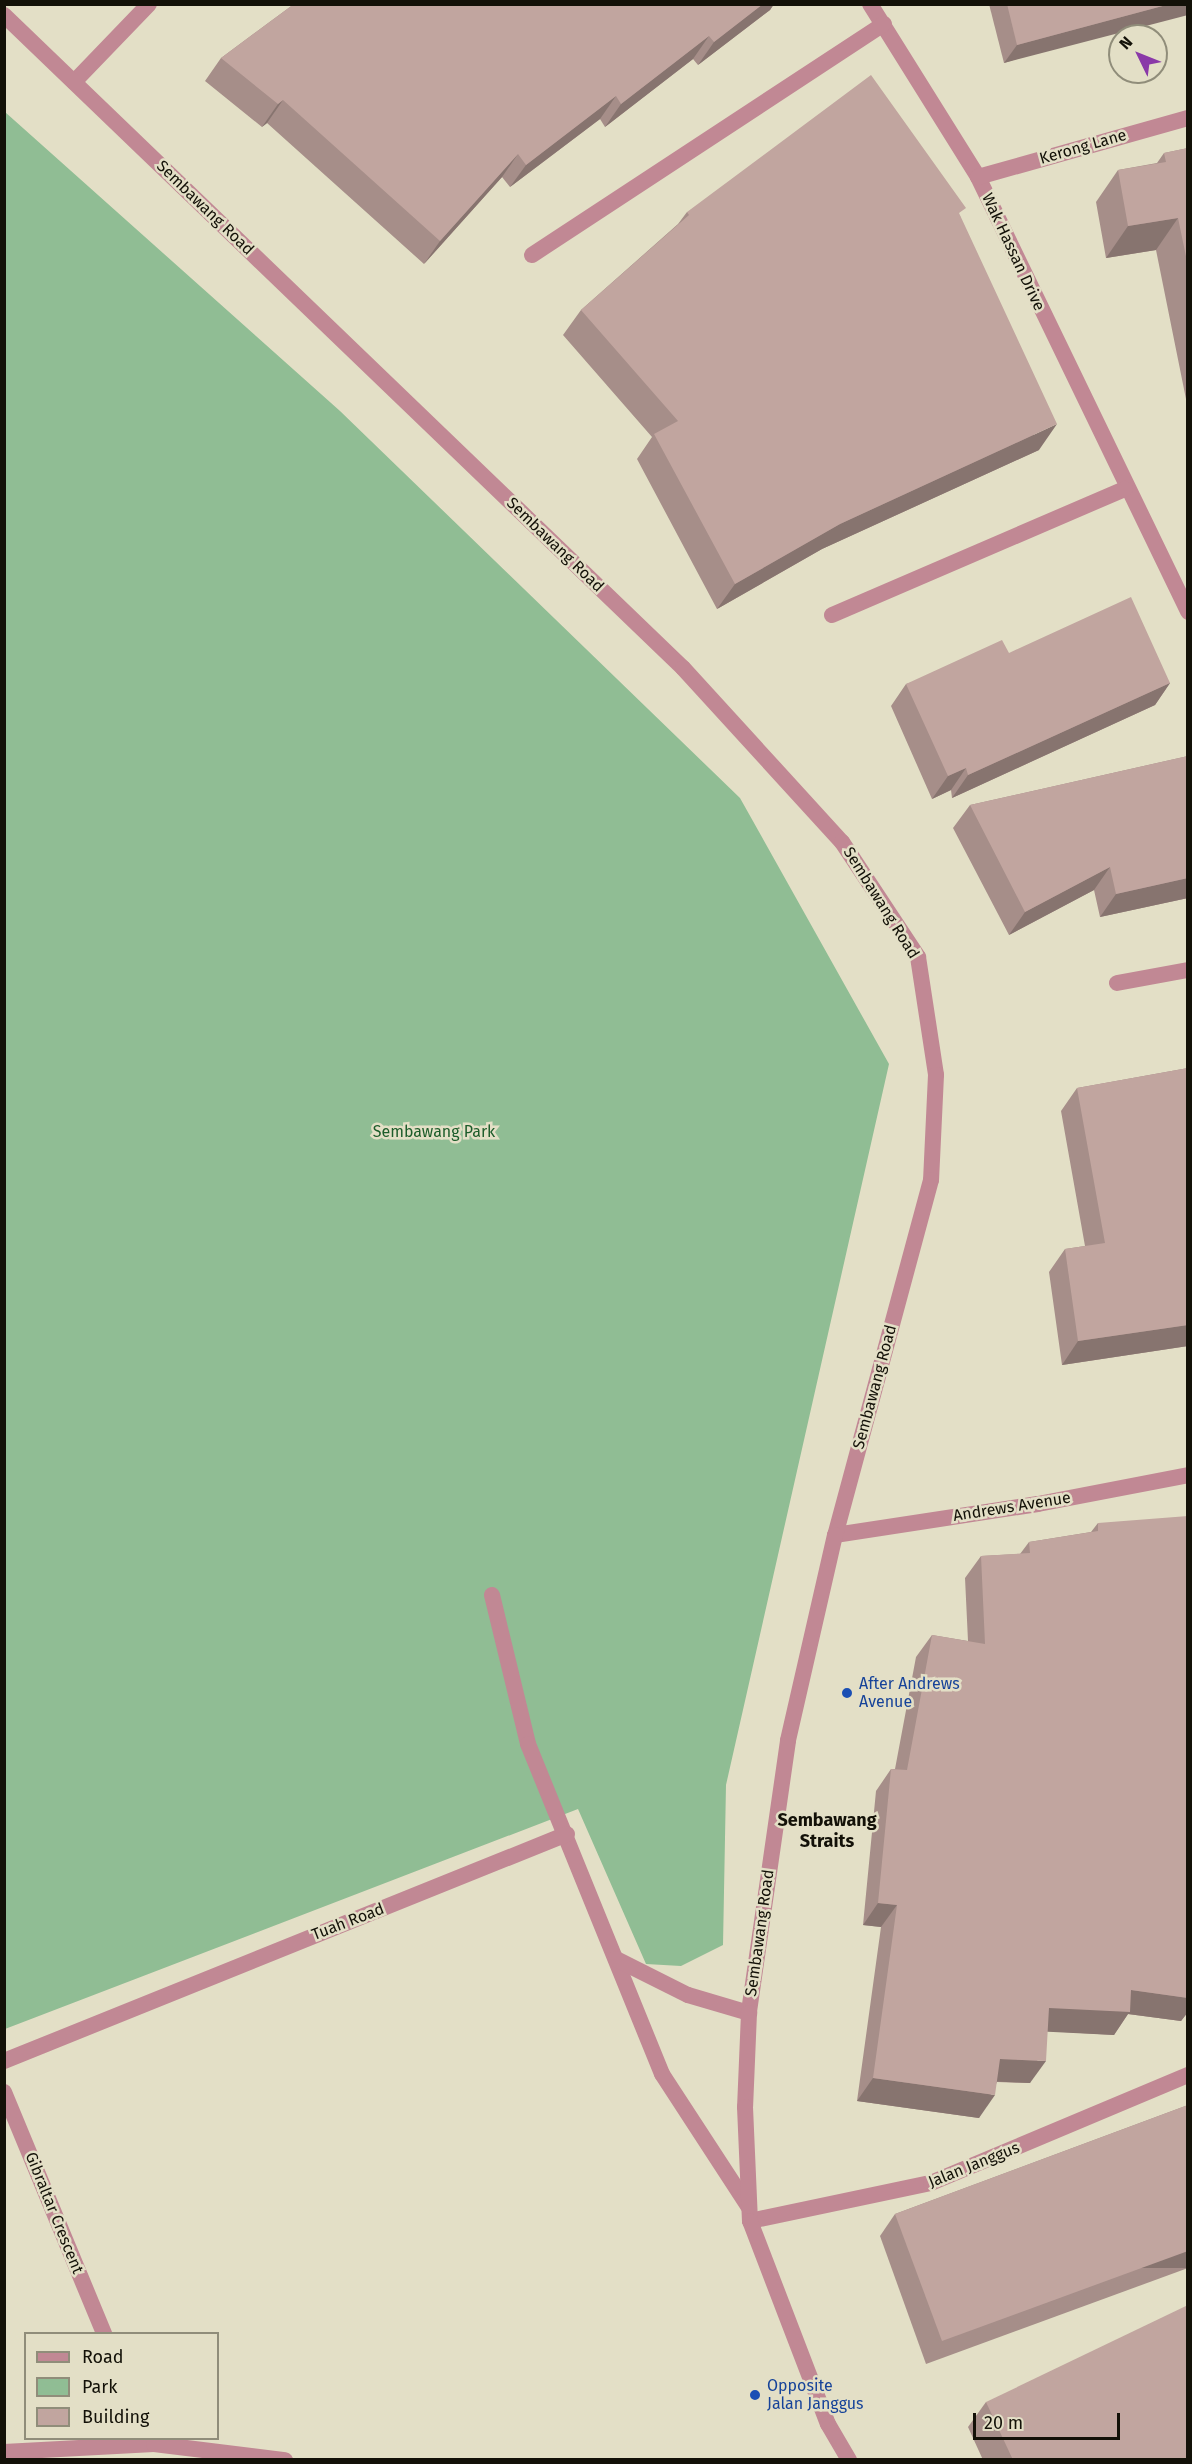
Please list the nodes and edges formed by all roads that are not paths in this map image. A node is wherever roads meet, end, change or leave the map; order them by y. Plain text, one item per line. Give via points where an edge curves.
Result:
1 (149, 4) edge
2 (870, 4) edge
3 (4, 15) edge
4 (884, 24) junction
5 (74, 82) junction
6 (1188, 118) edge
7 (978, 177) junction
8 (532, 255) dead end
9 (1125, 489) junction
10 (1188, 612) edge
11 (832, 615) dead end
12 (1188, 970) edge
13 (1118, 983) dead end
14 (1188, 1475) edge
15 (835, 1535) junction
16 (492, 1595) dead end
17 (567, 1834) junction
18 (616, 1959) junction
19 (748, 2013) junction
20 (4, 2061) edge
21 (1188, 2075) edge
22 (4, 2092) edge
23 (749, 2214) junction
24 (103, 2332) edge
25 (153, 2441) edge
26 (4, 2452) edge
27 (161, 2460) edge
28 (285, 2460) edge
29 (849, 2460) edge

1 - 5 street
2 - 4 street, Wak Hassan Drive
3 - 5 street, Sembawang Road
4 - 7 street, Wak Hassan Drive
4 - 8 street
5 - 15 street, Sembawang Road via 683,668 842,842 918,957 936,1075 931,1180
6 - 7 street, Kerong Lane
7 - 9 street, Wak Hassan Drive
9 - 10 street, Wak Hassan Drive
9 - 11 street
12 - 13 street
14 - 15 street, Andrews Avenue via 1038,1504
15 - 19 street, Sembawang Road via 788,1741
16 - 17 street via 528,1744
17 - 18 street
17 - 20 street, Tuah Road
18 - 19 street via 688,1995
18 - 23 street via 662,2074
19 - 23 street, Sembawang Road
21 - 23 street, Jalan Janggus via 931,2183
22 - 24 street, Gibraltar Crescent
23 - 29 street, Sembawang Road via 828,2424
25 - 26 street
25 - 27 street
25 - 28 street

